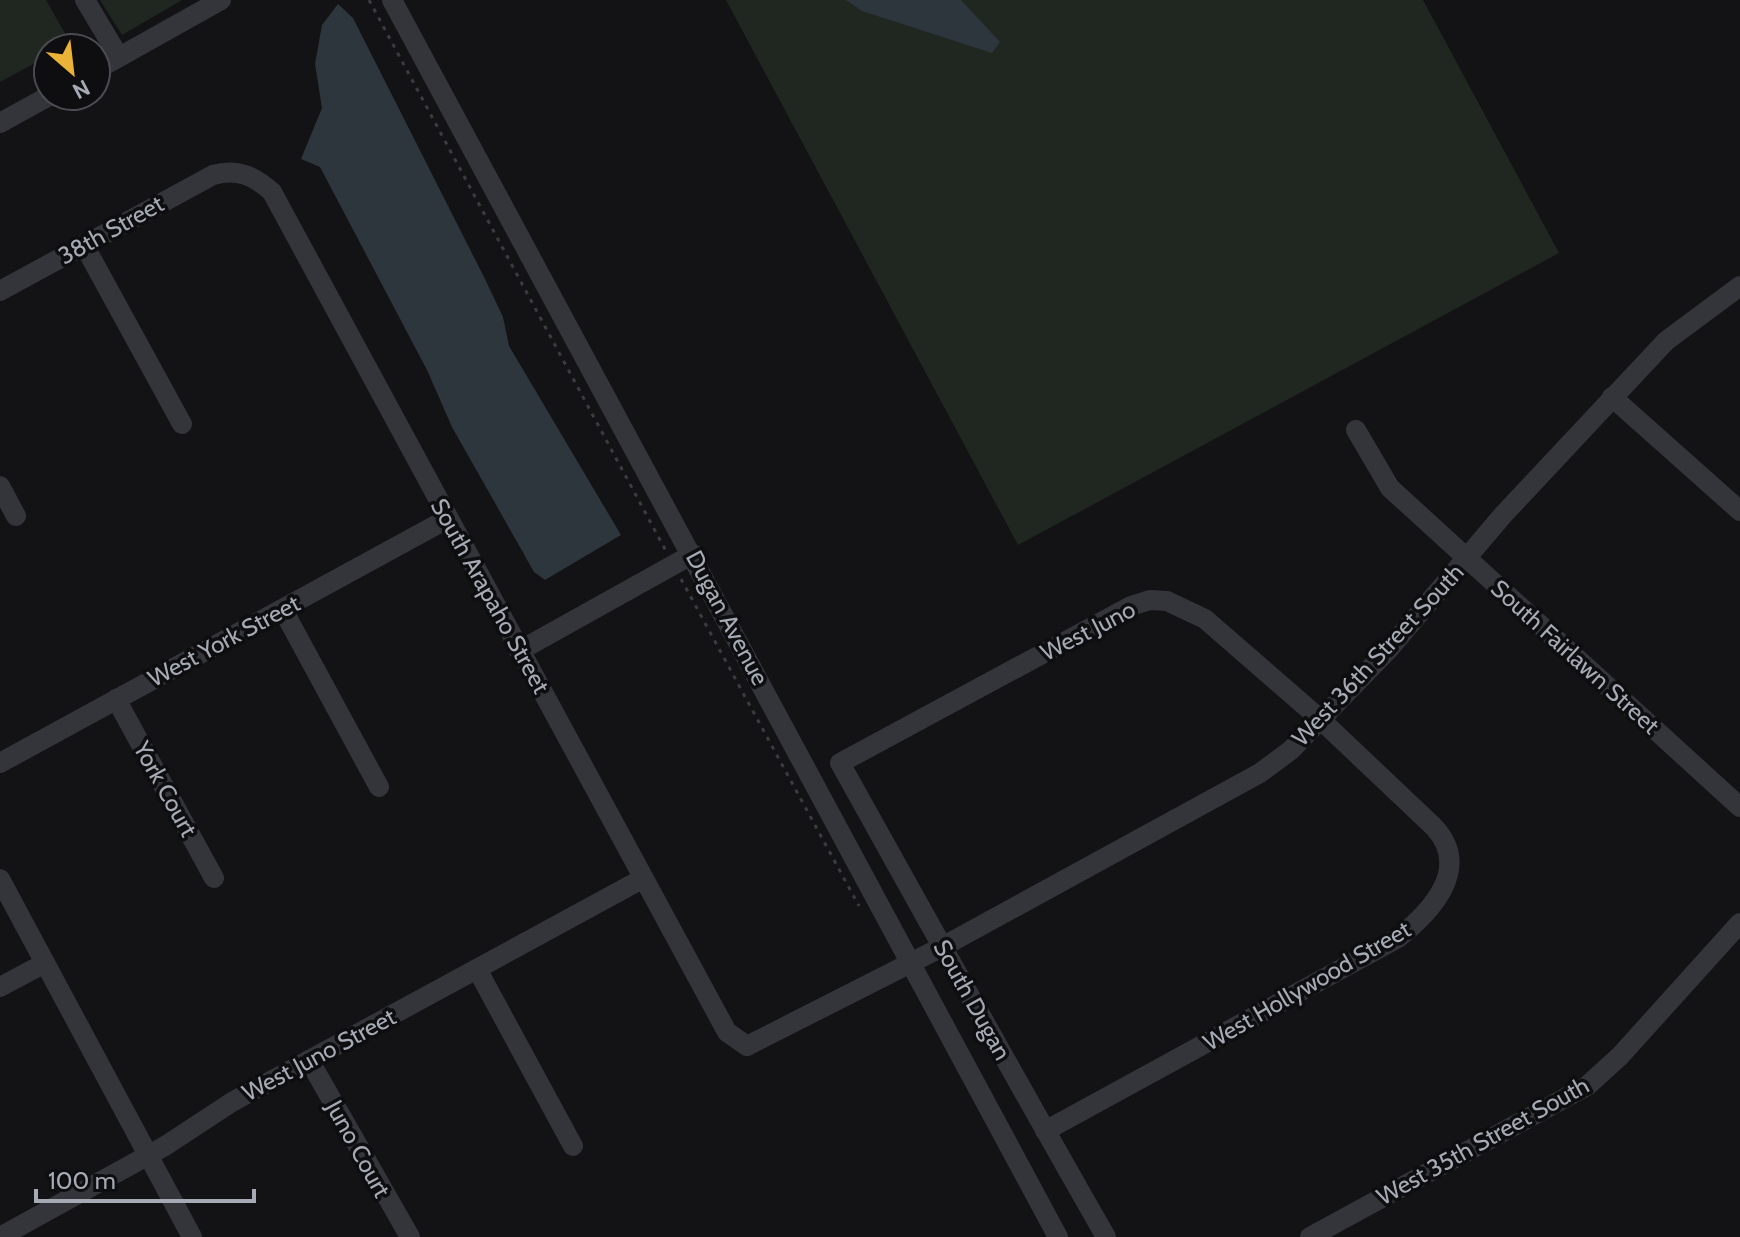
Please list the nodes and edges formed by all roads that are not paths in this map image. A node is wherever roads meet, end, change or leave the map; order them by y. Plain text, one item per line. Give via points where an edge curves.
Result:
1 (85, 0) edge
2 (221, 0) edge
3 (392, 0) edge
4 (119, 57) junction
5 (112, 61) edge
6 (32, 105) edge
7 (0, 123) edge
8 (224, 172) joint
9 (84, 245) junction
10 (1740, 286) edge
11 (0, 291) edge
12 (1612, 397) junction
13 (182, 424) dead end
14 (1356, 430) dead end
15 (0, 486) edge
16 (1740, 511) edge
17 (16, 516) dead end
18 (447, 519) junction
19 (693, 554) junction
20 (1466, 559) junction
21 (283, 610) junction
22 (519, 651) junction
23 (116, 699) junction
24 (1320, 719) junction
25 (0, 763) edge
26 (840, 763) joint
27 (379, 787) dead end
28 (1740, 807) edge
29 (214, 878) dead end
30 (0, 879) edge
31 (642, 879) junction
32 (1740, 923) edge
33 (942, 947) junction
34 (911, 960) junction
35 (45, 963) junction
36 (477, 969) junction
37 (0, 987) edge
38 (739, 1043) joint
39 (309, 1060) junction
40 (1045, 1131) junction
41 (573, 1146) dead end
42 (148, 1155) junction
43 (0, 1237) edge
44 (192, 1237) edge
45 (410, 1237) edge
46 (1058, 1237) edge
47 (1106, 1237) edge
48 (1310, 1237) edge

1 - 4 street
2 - 4 street
3 - 19 street, Dugan Avenue
4 - 5 street
6 - 7 street
8 - 9 street, 38th Street
8 - 18 street, South Arapaho Street via 249,175 272,192
9 - 11 street, 38th Street
9 - 13 street
10 - 12 street, West 36th Street South via 1681,328
12 - 16 street
12 - 20 street, West 36th Street South
14 - 20 street, South Fairlawn Street via 1390,488
15 - 17 street
18 - 21 street, West York Street
18 - 22 street, South Arapaho Street
19 - 22 street
19 - 34 street, Dugan Avenue
20 - 24 street, West 36th Street South
20 - 28 street, South Fairlawn Street
21 - 23 street, West York Street
21 - 27 street
22 - 31 street, South Arapaho Street
23 - 25 street, West York Street
23 - 29 street, York Court
24 - 26 street, West Juno via 1205,619 1178,605 1150,600
24 - 33 street, West 36th Street South via 1291,750 1238,787
24 - 40 street, West Hollywood Street via 1441,835 1450,870 1439,897 1419,922 1384,947
26 - 33 street, South Dugan
30 - 35 street
31 - 36 street, West Juno Street
31 - 38 street, South Arapaho Street via 727,1032
32 - 48 street, West 35th Street South via 1587,1086
33 - 34 street, West 36th Street South
33 - 40 street, South Dugan
34 - 38 street, West 36th Street South via 756,1044
34 - 46 street, Dugan Avenue
35 - 37 street
35 - 42 street
36 - 39 street, West Juno Street
36 - 41 street
39 - 42 street, West Juno Street
39 - 45 street, Juno Court
40 - 47 street, South Dugan
42 - 43 street, West Juno Street
42 - 44 street

